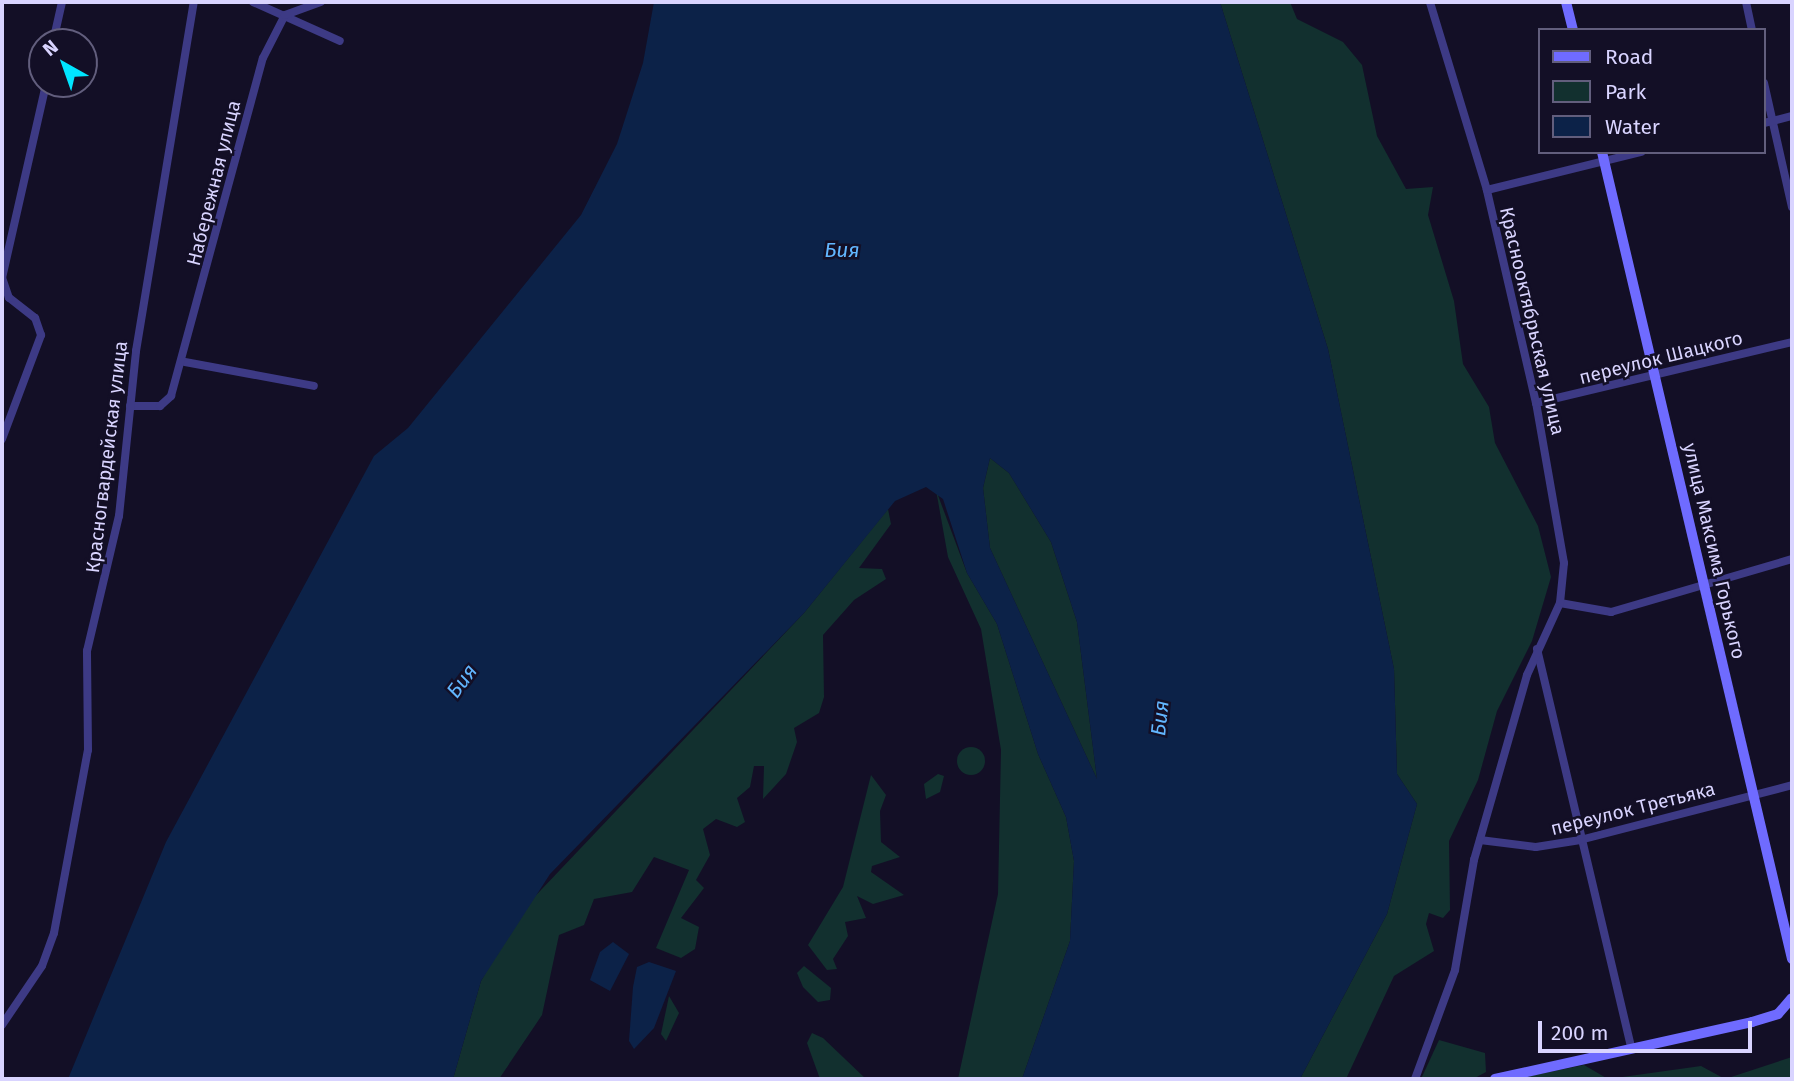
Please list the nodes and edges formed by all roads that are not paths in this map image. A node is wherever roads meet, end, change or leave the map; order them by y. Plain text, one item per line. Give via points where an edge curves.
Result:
1 (62, 2) edge
2 (194, 2) edge
3 (253, 2) edge
4 (321, 2) edge
5 (1430, 2) edge
6 (1566, 2) edge
7 (1746, 2) edge
8 (267, 4) edge
9 (285, 15) junction
10 (56, 28) edge
11 (1572, 28) edge
12 (1752, 28) edge
13 (340, 41) dead end
14 (43, 98) edge
15 (1766, 102) edge
16 (1792, 116) edge
17 (1768, 122) edge
18 (1626, 154) edge
19 (1603, 157) edge
20 (1487, 190) junction
21 (1792, 207) edge
22 (1792, 342) edge
23 (185, 362) junction
24 (1655, 377) junction
25 (314, 386) dead end
26 (1536, 403) junction
27 (130, 406) junction
28 (2, 439) edge
29 (1792, 559) edge
30 (1703, 582) junction
31 (1560, 603) junction
32 (1537, 649) junction
33 (1792, 785) edge
34 (1754, 795) junction
35 (1480, 840) junction
36 (1580, 841) junction
37 (1792, 959) edge
38 (1791, 1002) edge
39 (2, 1025) edge
40 (1630, 1048) junction
41 (1415, 1079) edge
42 (1496, 1079) edge

1 - 10 street
2 - 27 street, Красногвардейская улица
3 - 8 street
4 - 9 street
5 - 20 street, Краснооктябрьская улица
6 - 11 main road
7 - 12 street
8 - 9 street
9 - 13 street
9 - 23 street, Набережная улица via 259,69
14 - 28 street via 2,278 9,298 35,318 41,335
15 - 17 street
16 - 17 street
17 - 21 street
18 - 19 street
19 - 20 street via 1541,182
19 - 24 main road, улица Максима Горького
20 - 26 street, Краснооктябрьская улица
22 - 24 street, переулок Шацкого
23 - 25 street
23 - 27 street, Набережная улица via 164,405
24 - 26 street, переулок Шацкого
24 - 30 main road, улица Максима Горького
26 - 31 street, Краснооктябрьская улица via 1563,550
27 - 39 street, Красногвардейская улица via 109,574 87,651 88,750 54,933 38,974
29 - 30 street
30 - 31 street via 1611,612
30 - 34 main road, улица Максима Горького
31 - 32 street, Краснооктябрьская улица
32 - 35 street, Краснооктябрьская улица
32 - 36 street via 1555,706
33 - 34 street, переулок Третьяка
34 - 36 street, переулок Третьяка
34 - 37 main road, улица Максима Горького
35 - 36 street, переулок Третьяка via 1534,847
35 - 41 street, Краснооктябрьская улица via 1455,970
36 - 40 street
38 - 40 main road via 1752,1022
40 - 42 main road

